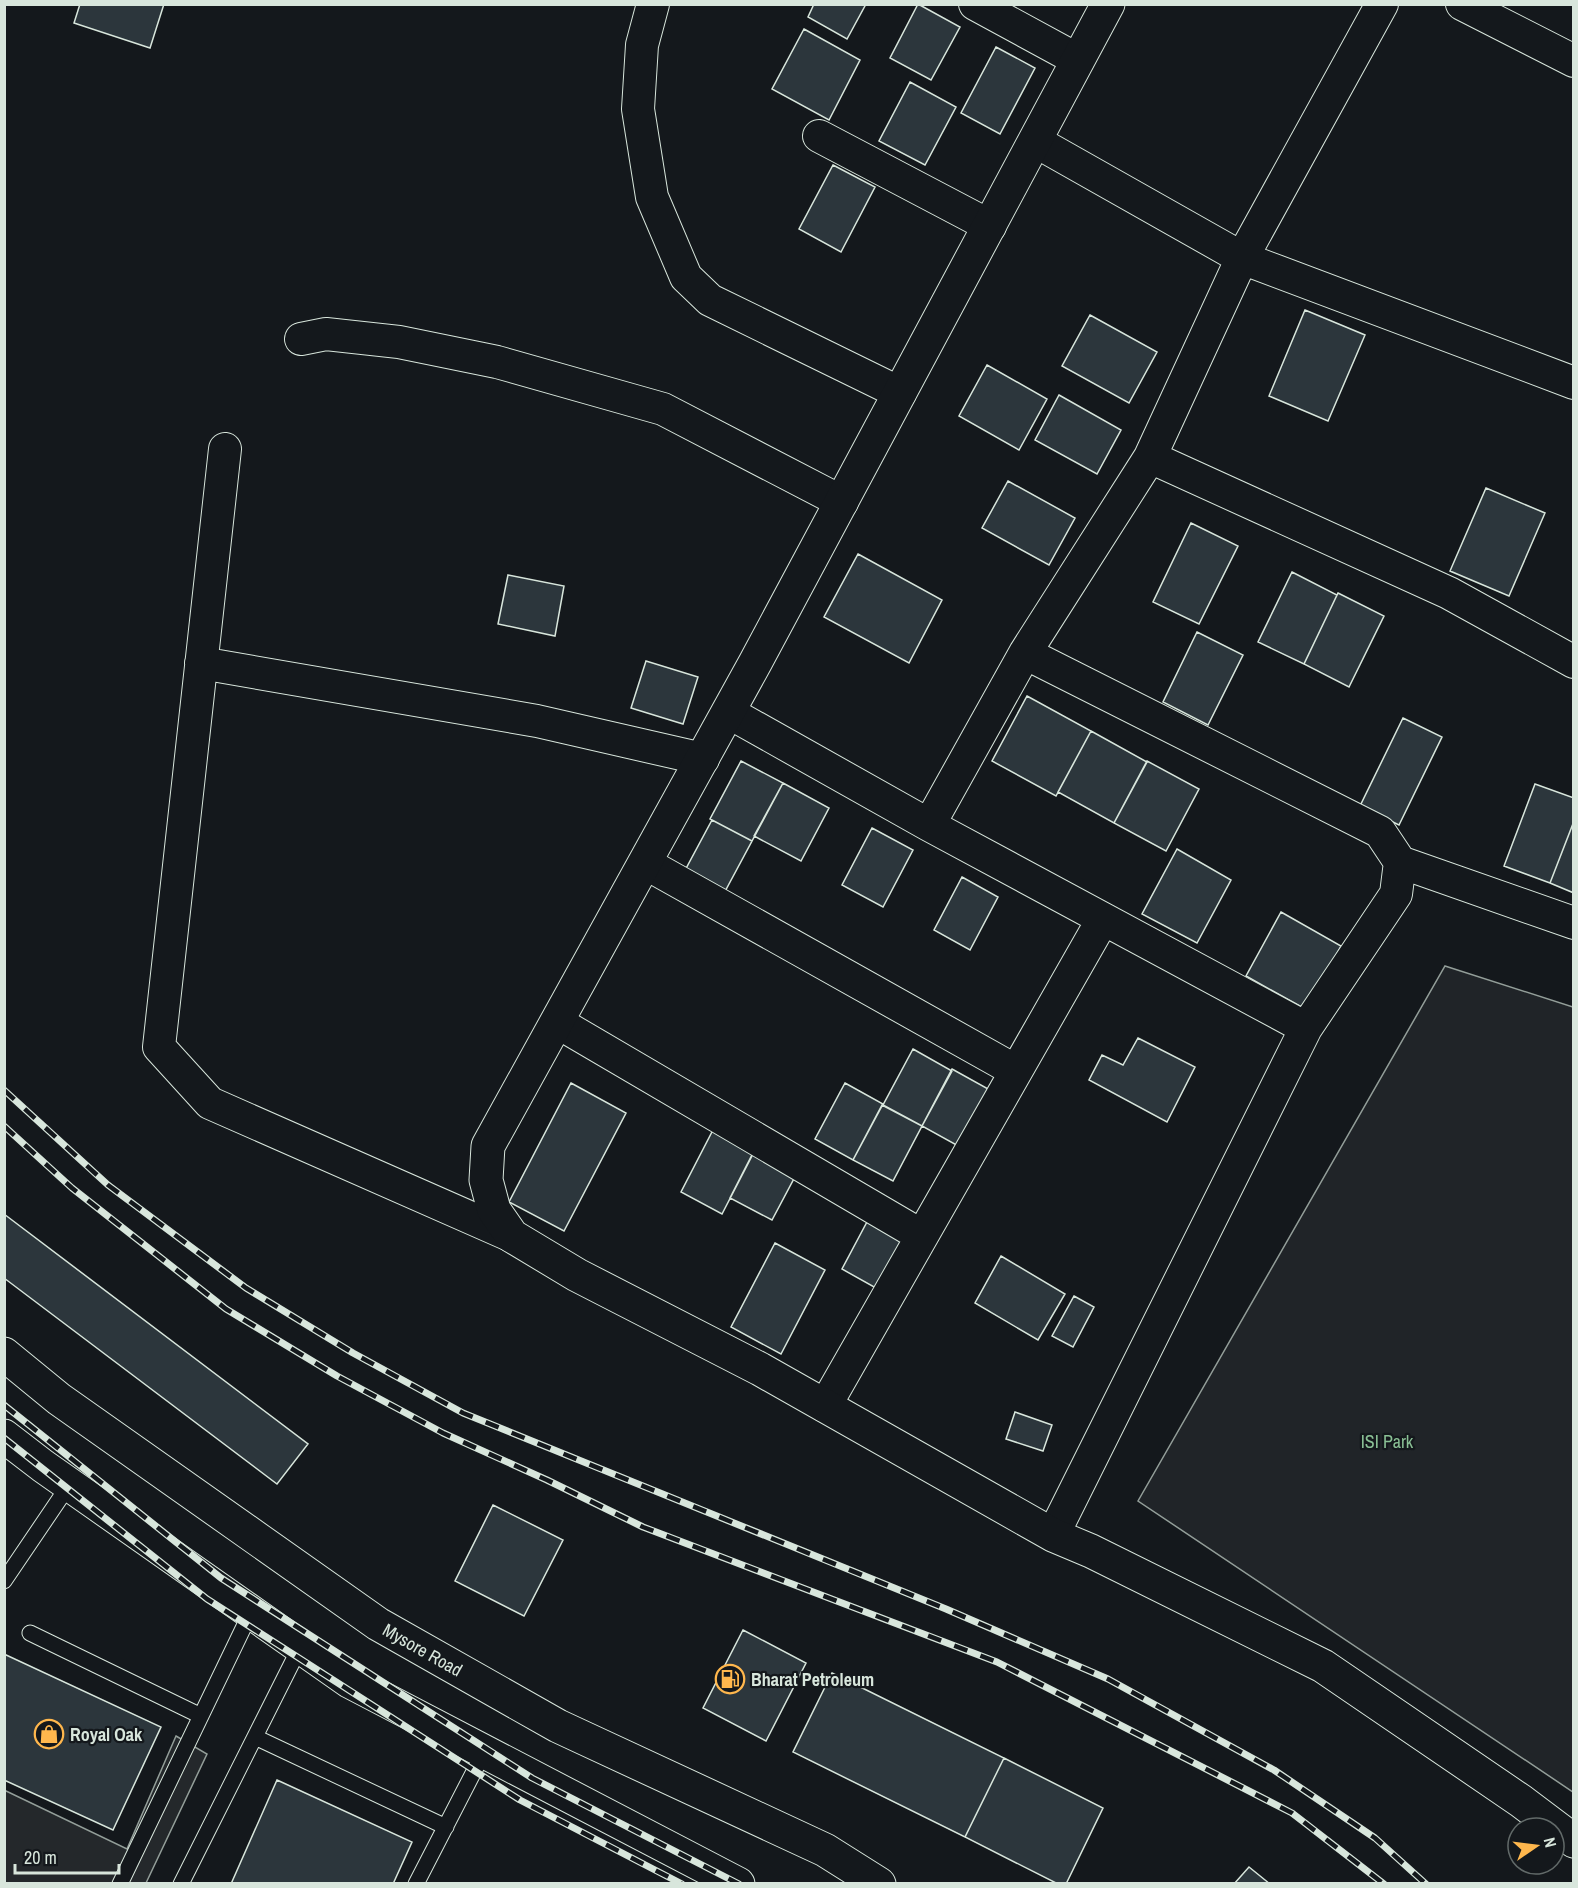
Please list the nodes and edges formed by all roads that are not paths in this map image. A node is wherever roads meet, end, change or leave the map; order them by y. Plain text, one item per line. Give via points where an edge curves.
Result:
1 (653, 4) edge
2 (975, 4) edge
3 (1108, 4) edge
4 (1382, 4) edge
5 (1462, 4) edge
6 (1078, 60) junction
7 (1574, 61) edge
8 (819, 136) dead end
9 (1035, 141) junction
10 (990, 225) junction
11 (1242, 258) junction
12 (301, 339) dead end
13 (1574, 383) edge
14 (900, 393) junction
15 (225, 449) dead end
16 (1150, 457) junction
17 (842, 502) junction
18 (1025, 653) junction
19 (1574, 662) edge
20 (201, 663) junction
21 (728, 712) junction
22 (703, 759) junction
23 (929, 825) junction
24 (1400, 862) junction
25 (645, 863) junction
26 (1103, 919) junction
27 (1574, 923) edge
28 (557, 1022) junction
29 (1306, 1028) junction
30 (1016, 1071) junction
31 (512, 1236) junction
32 (922, 1236) junction
33 (4, 1354) edge
34 (825, 1406) junction
35 (4, 1436) edge
36 (69, 1485) junction
37 (1053, 1535) junction
38 (4, 1581) edge
39 (251, 1612) junction
40 (30, 1633) dead end
41 (300, 1647) junction
42 (201, 1716) junction
43 (255, 1737) junction
44 (484, 1752) junction
45 (446, 1827) junction
46 (1574, 1841) edge
47 (120, 1884) edge
48 (181, 1884) edge
49 (416, 1884) edge
50 (738, 1884) edge
51 (879, 1884) edge

1 - 14 street via 642,45 638,109 652,197 686,277 710,300
2 - 6 street
3 - 6 main road
4 - 11 street
5 - 7 street
6 - 9 main road
8 - 10 street
9 - 10 main road
9 - 11 street
10 - 14 main road
11 - 13 street
11 - 16 street
12 - 17 street via 326,334 410,344 497,362 663,409
14 - 17 main road
15 - 20 street
16 - 18 street
16 - 19 street via 1449,593
17 - 21 main road
18 - 23 street
18 - 24 street via 1380,832
20 - 22 street via 537,721
20 - 31 street via 159,1047 210,1103
21 - 22 main road
21 - 23 street
22 - 25 main road
23 - 26 street
24 - 27 street
24 - 29 street via 1396,894
25 - 28 main road
25 - 30 street
26 - 29 street
26 - 30 street
28 - 31 main road via 488,1146 486,1180 494,1210
28 - 32 street
29 - 37 street
30 - 32 street
31 - 34 main road
32 - 34 street
33 - 51 main road, Mysore Road via 60,1399 378,1624 558,1726 825,1850
34 - 37 main road
35 - 36 main road
36 - 38 lane
36 - 39 main road
37 - 46 main road via 1323,1666
39 - 41 main road
39 - 42 lane
40 - 42 lane
41 - 43 lane
41 - 44 main road via 349,1681
42 - 47 lane
43 - 45 lane
43 - 48 lane
44 - 45 lane
44 - 50 main road
45 - 49 lane

